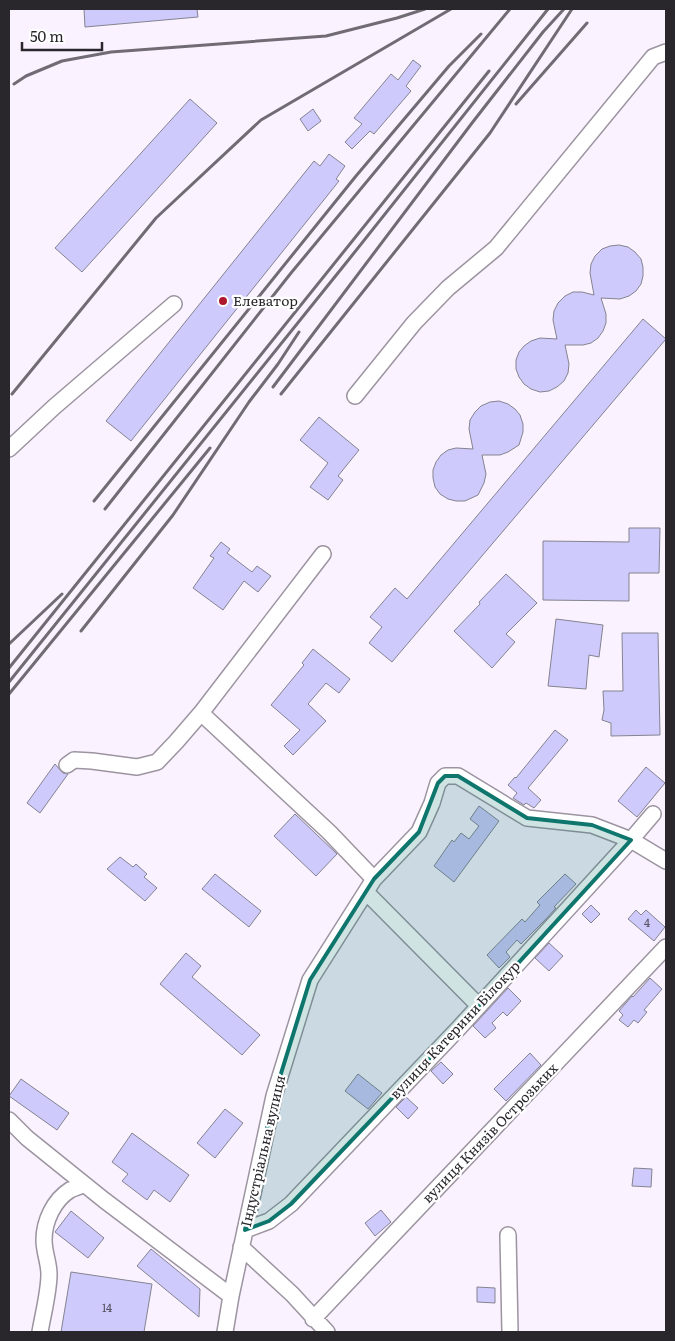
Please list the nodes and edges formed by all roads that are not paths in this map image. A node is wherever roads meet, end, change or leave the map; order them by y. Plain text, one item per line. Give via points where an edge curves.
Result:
1 (666, 52) edge
2 (174, 304) dead end
3 (355, 396) dead end
4 (9, 449) edge
5 (323, 554) dead end
6 (201, 713) junction
7 (67, 765) dead end
8 (653, 814) dead end
9 (631, 840) junction
10 (666, 861) edge
11 (370, 885) junction
12 (666, 947) edge
13 (479, 1006) junction
14 (9, 1120) edge
15 (85, 1185) junction
16 (245, 1230) junction
17 (508, 1235) dead end
18 (241, 1247) junction
19 (231, 1296) junction
20 (313, 1318) junction
21 (40, 1332) edge
22 (225, 1332) edge
23 (327, 1332) edge
24 (510, 1332) edge

1 - 3 street via 653,57 496,248 448,288 414,323
2 - 4 street
5 - 6 street
6 - 7 street via 157,762 137,767 74,760
6 - 11 street via 329,832
8 - 9 street, вулиця Катерини Білокур
9 - 10 street, Індустріальна вулиця
9 - 11 street, Індустріальна вулиця via 592,825 527,818 458,776 445,776 438,783 419,832
9 - 13 street, вулиця Катерини Білокур
11 - 13 street
11 - 16 street, Індустріальна вулиця via 310,980 274,1096
12 - 20 street, вулиця Князів Острозьких
13 - 16 street, вулиця Катерини Білокур via 291,1204 269,1221
14 - 15 street
15 - 19 street
15 - 21 street via 73,1189 57,1202 46,1225 44,1240 49,1277
16 - 18 street, Індустріальна вулиця
17 - 24 street
18 - 19 street, Індустріальна вулиця
18 - 20 street
19 - 22 street, Індустріальна вулиця
20 - 23 street

